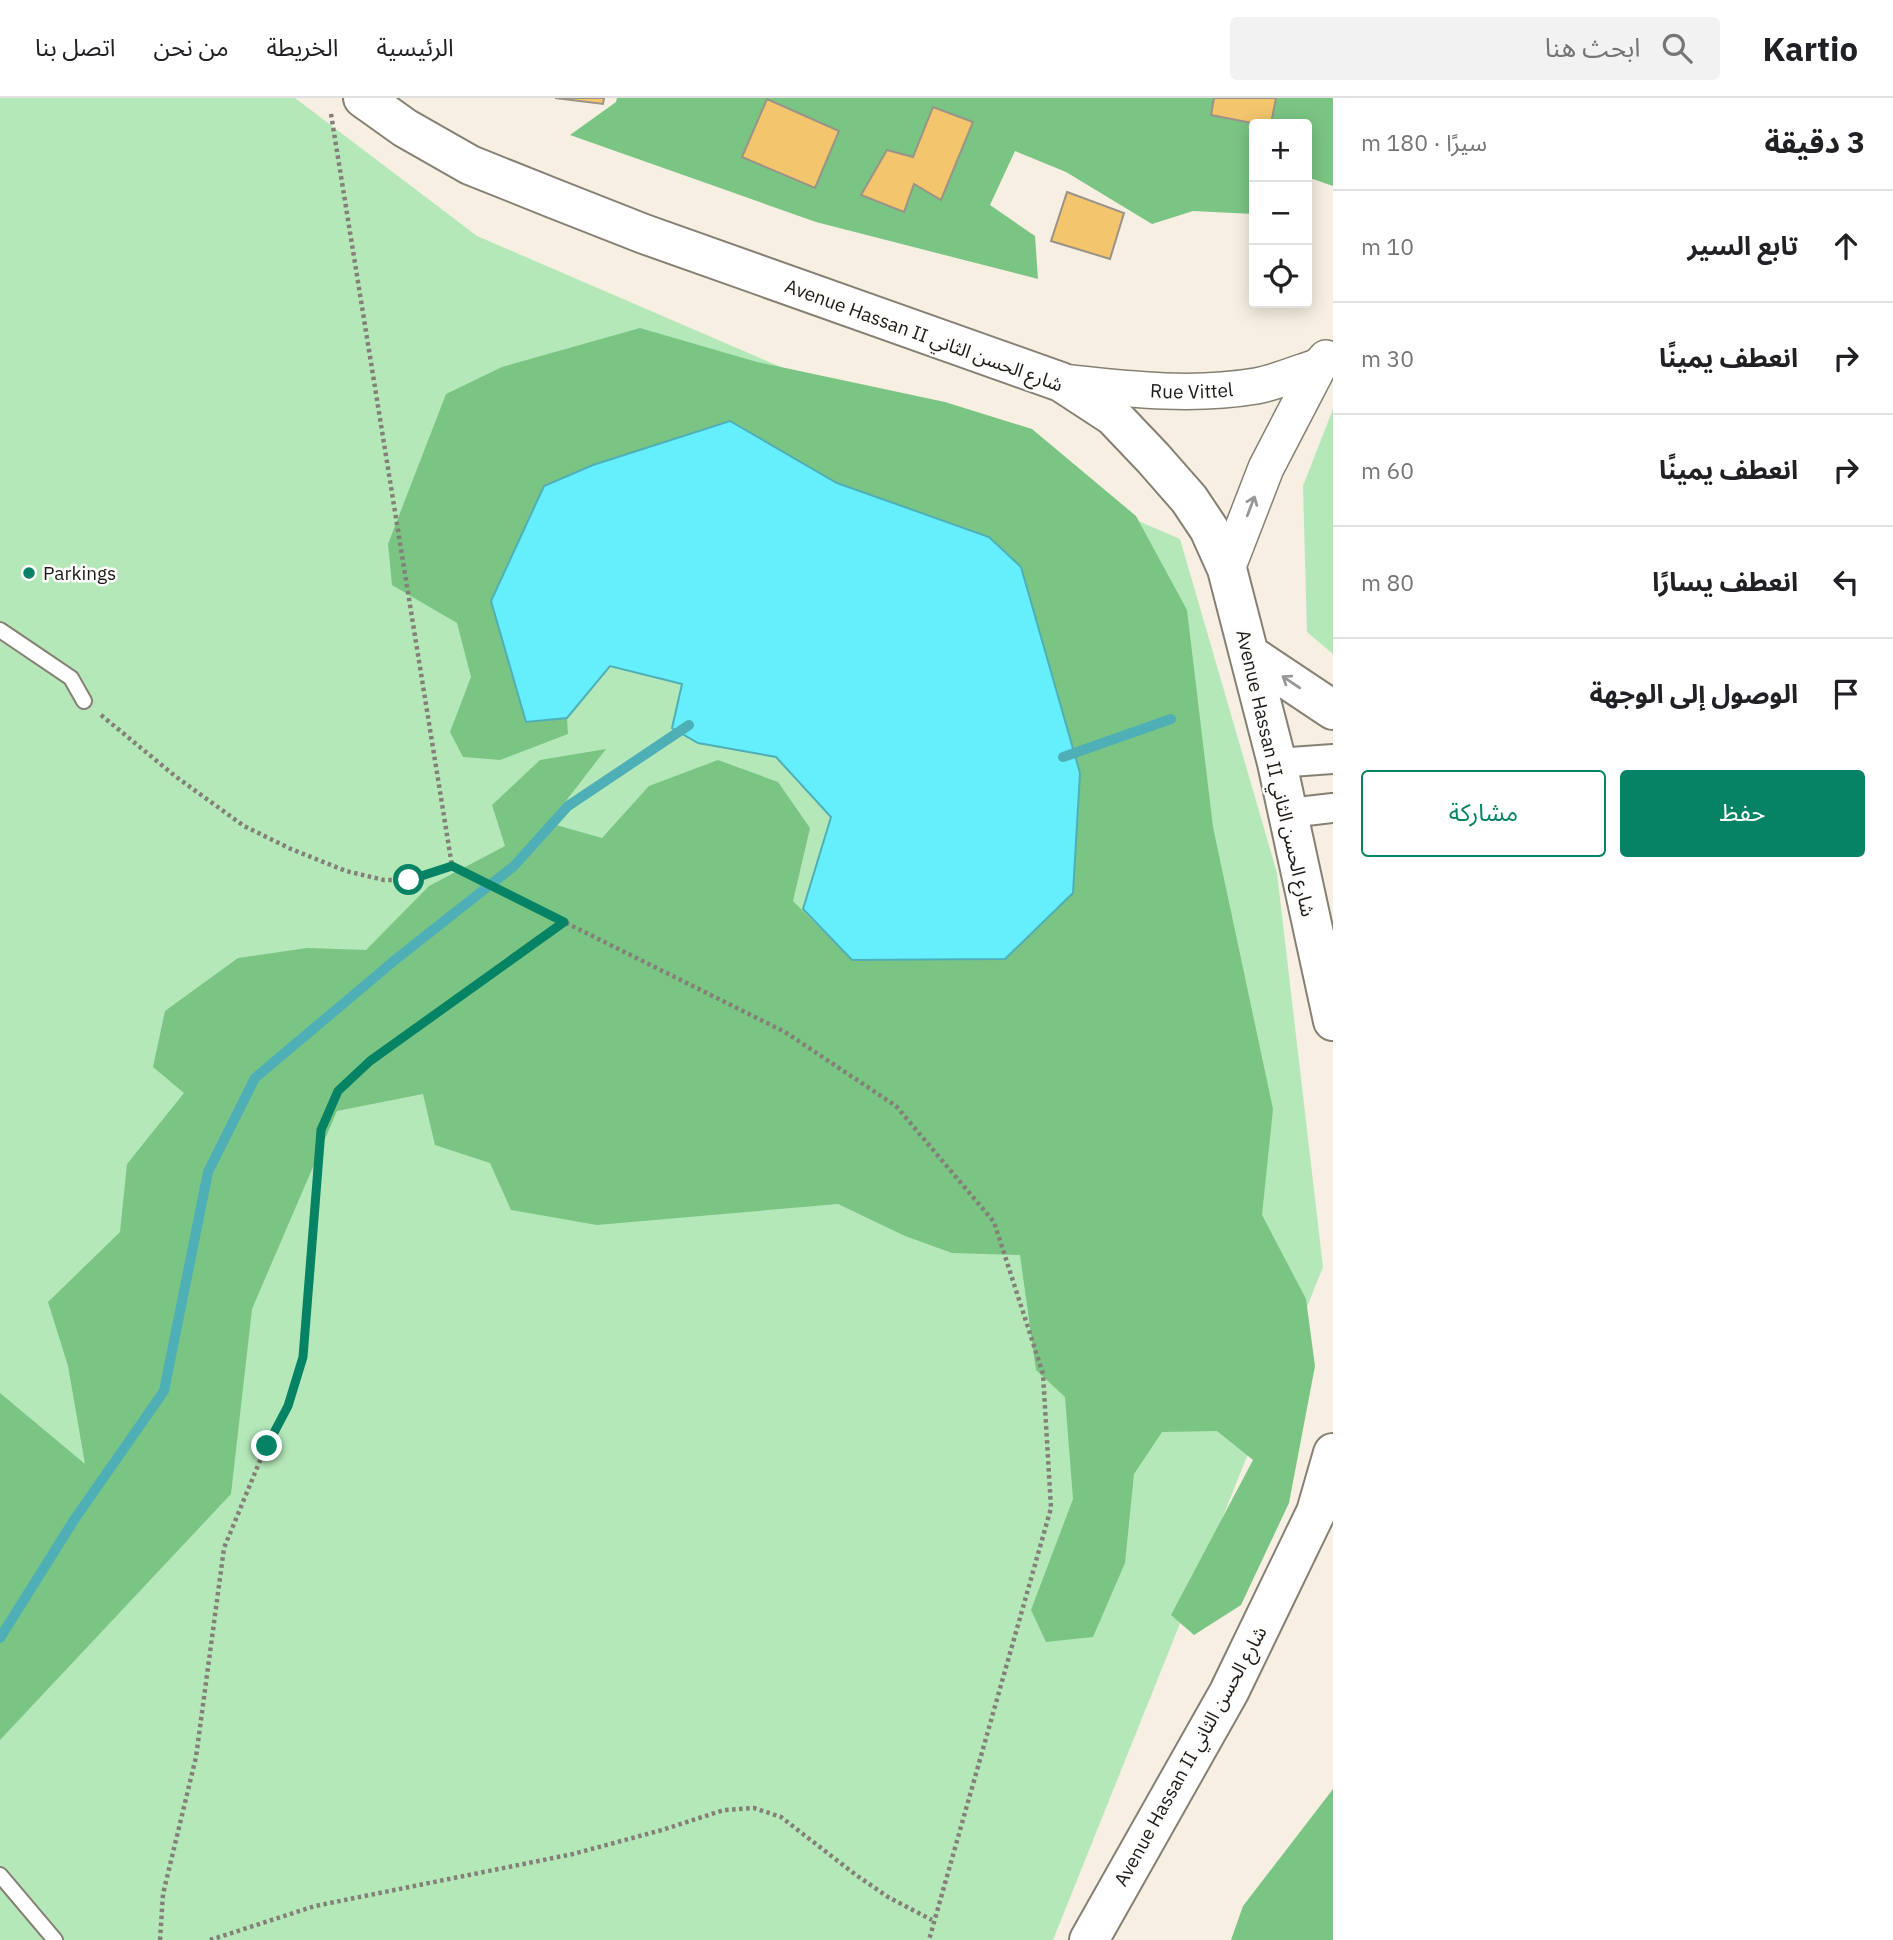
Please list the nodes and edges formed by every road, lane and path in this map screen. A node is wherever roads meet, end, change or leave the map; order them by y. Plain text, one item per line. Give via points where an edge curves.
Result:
1 (347, 105) edge
2 (1326, 358) edge
3 (1061, 382) junction
4 (1227, 569) junction
5 (0, 630) edge
6 (1249, 654) junction
7 (84, 701) joint
8 (1333, 710) edge
9 (1333, 759) edge
10 (1278, 763) junction
11 (1333, 808) edge
12 (1289, 813) junction
13 (452, 866) junction
14 (1333, 888) edge
15 (564, 922) junction
16 (1313, 926) junction
17 (1333, 1021) edge
18 (1333, 1453) edge
19 (0, 1875) edge
20 (933, 1920) junction
21 (55, 1940) edge
22 (160, 1940) edge
23 (210, 1940) edge
24 (929, 1940) edge
25 (1089, 1940) edge

1 - 3 main road, Avenue Hassan II شارع الحسن الثاني via 405,128 470,165 644,234
1 - 13 path
2 - 3 street, Rue Vittel via 1259,386 1212,391 1151,391
4 -> 2 street, Rue Vittel via 1266,468
3 - 4 main road, Avenue Hassan II شارع الحسن الثاني via 1114,416 1153,458 1209,528
4 - 6 main road, Avenue Hassan II شارع الحسن الثاني
5 - 7 lane via 71,678
8 -> 6 main road
6 - 10 main road, Avenue Hassan II شارع الحسن الثاني
7 - 13 path via 244,826 290,849 384,880 409,880
9 - 10 street
10 - 12 main road, Avenue Hassan II شارع الحسن الثاني
11 - 12 street
12 - 16 main road, Avenue Hassan II شارع الحسن الثاني
13 - 15 path
14 - 16 main road
15 - 20 path via 785,1032 896,1106 994,1222 1043,1374 1051,1508
15 - 22 path via 370,1061 338,1091 321,1130 303,1357 288,1406 224,1548 196,1757 163,1894
16 - 17 main road, Avenue Hassan II شارع الحسن الثاني
18 - 25 main road, Avenue Hassan II شارع الحسن الثاني via 1316,1512 1229,1692
19 - 21 lane
20 - 23 path via 888,1897 781,1817 754,1808 724,1810 573,1854 315,1906
20 - 24 path

